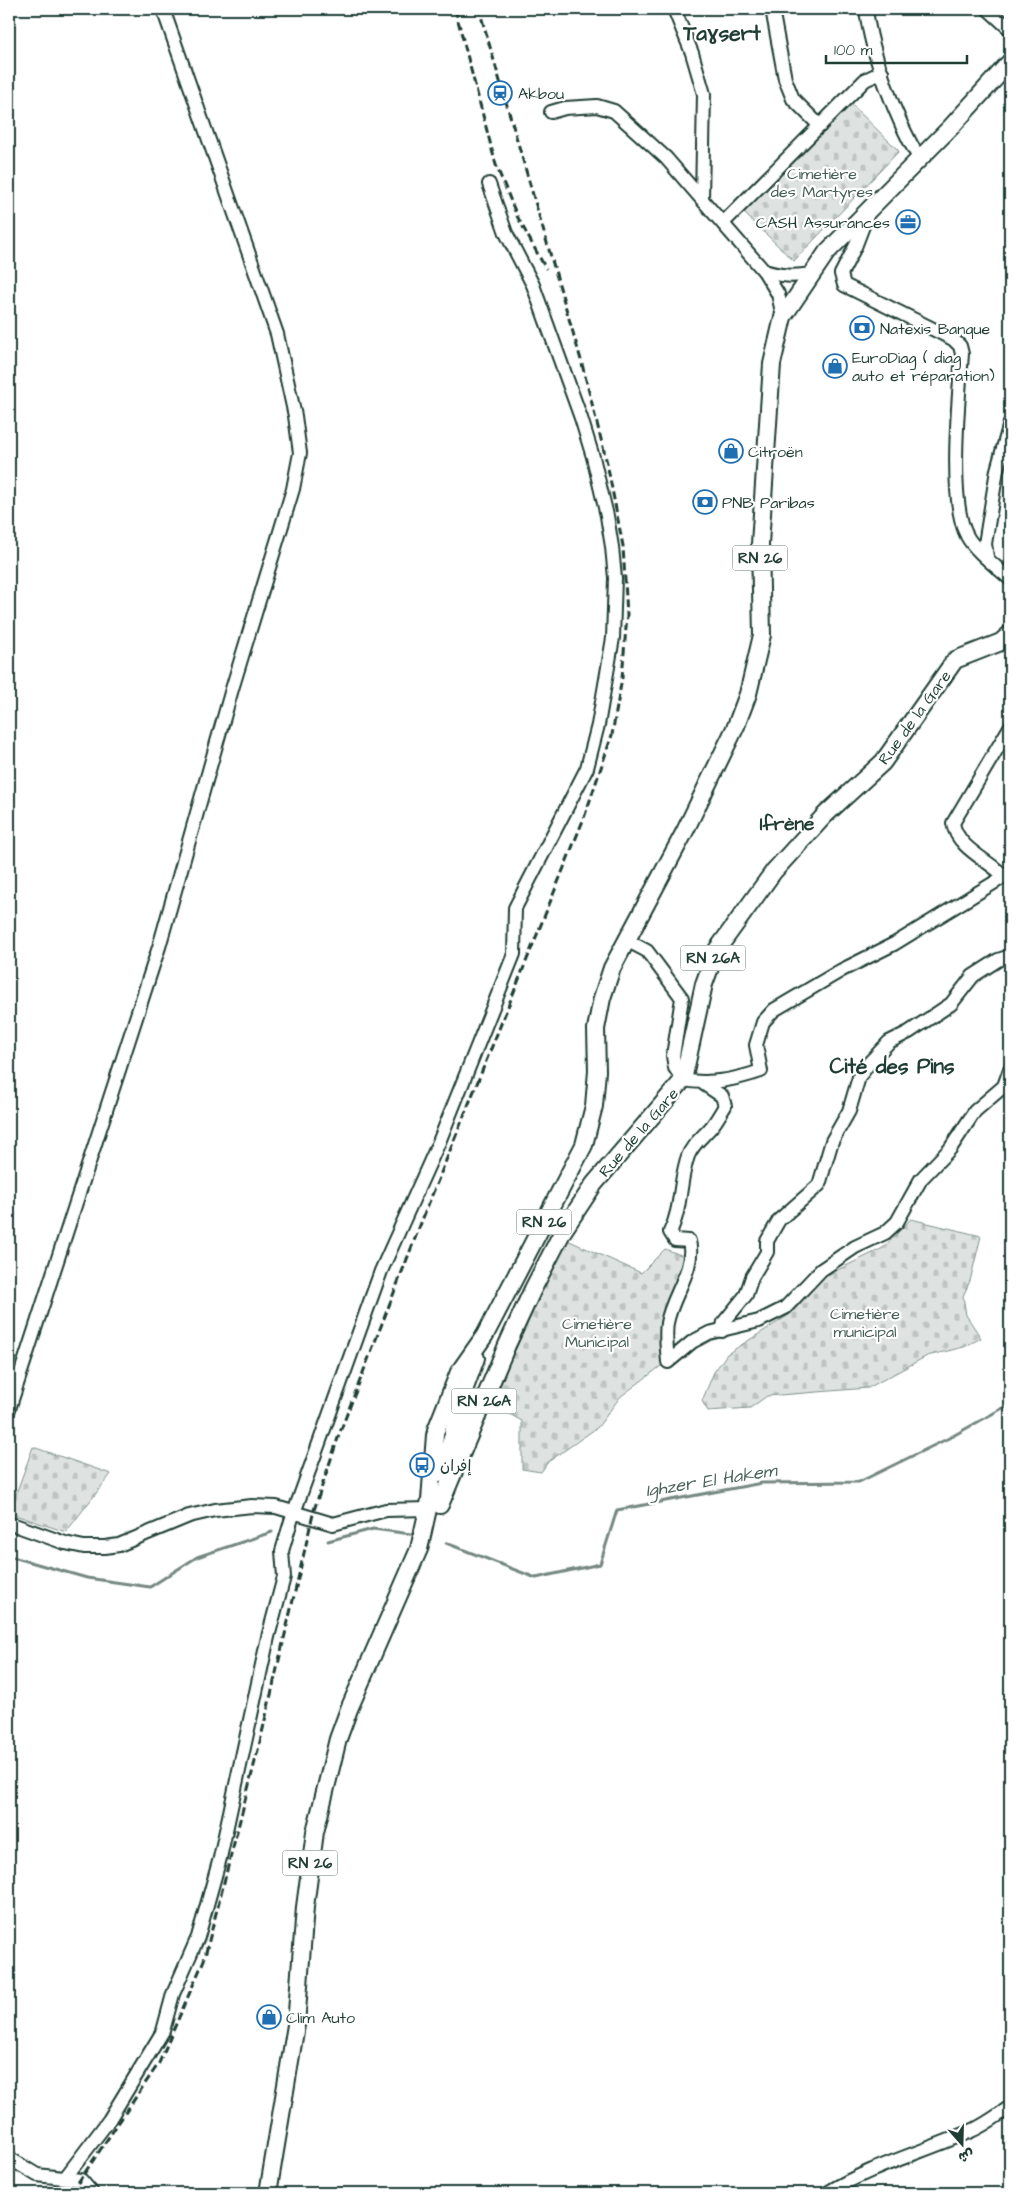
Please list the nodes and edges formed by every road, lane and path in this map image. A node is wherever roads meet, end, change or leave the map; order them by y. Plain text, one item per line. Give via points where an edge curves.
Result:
1 (163, 9) edge
2 (674, 9) edge
3 (772, 9) edge
4 (866, 9) edge
5 (988, 9) edge
6 (1010, 29) edge
7 (1010, 62) edge
8 (882, 72) junction
9 (551, 112) dead end
10 (820, 126) junction
11 (919, 158) junction
12 (489, 184) dead end
13 (702, 200) junction
14 (870, 208) junction
15 (724, 222) junction
16 (764, 270) junction
17 (811, 274) junction
18 (783, 317) junction
19 (1010, 423) edge
20 (986, 557) junction
21 (1010, 579) edge
22 (1010, 634) edge
23 (1010, 727) edge
24 (1007, 874) edge
25 (628, 940) junction
26 (1010, 956) edge
27 (1010, 1069) edge
28 (683, 1080) junction
29 (704, 1084) junction
30 (722, 1331) junction
31 (485, 1335) junction
32 (507, 1345) junction
33 (9, 1409) edge
34 (472, 1426) junction
35 (436, 1433) junction
36 (452, 1436) junction
37 (454, 1456) junction
38 (296, 1511) junction
39 (432, 1513) junction
40 (9, 1523) edge
41 (424, 1550) junction
42 (1010, 2107) edge
43 (9, 2158) edge
44 (66, 2178) junction
45 (92, 2193) edge
46 (268, 2193) edge
47 (278, 2193) edge
48 (827, 2193) edge

1 - 33 street via 277,334 300,453 293,489 232,688 159,947
2 - 13 street via 704,94
3 - 10 street via 785,79 793,99
4 - 8 street
5 - 6 street
7 - 11 main road, RN 26
8 - 10 street via 866,80
8 - 11 street via 910,144
9 - 13 street via 597,106 614,111 666,158
10 - 15 street
11 - 14 main road, RN 26
12 - 38 street via 506,233 532,285 587,435 612,548 615,587 613,638 587,768 514,908 514,954 439,1142 381,1271
13 - 15 street
14 - 17 main road, RN 26 via 827,252
14 - 20 street via 841,280 844,285 953,339 960,346 958,498 967,537
15 - 16 street
16 - 17 street via 780,276
16 - 18 street via 778,294
17 - 18 main road, RN 26
18 - 25 main road, RN 26 via 772,364 760,544 762,635 756,665 736,726
19 - 20 street via 997,470 985,544
20 - 21 street
22 - 28 main road, Rue de la Gare / RN 26A via 1001,642 955,660 882,762 825,815 774,871 716,951 704,984
23 - 24 street via 953,823 959,840
24 - 29 street via 894,944 774,1010 763,1022 757,1040 761,1071 738,1079
25 - 28 street via 647,951 682,998 673,1056 675,1068
25 - 31 main road, RN 26 via 612,968 602,998 596,1029 594,1106 584,1145
26 - 30 street via 973,976 951,1004 890,1042 870,1062 859,1077 849,1111 832,1141 819,1185 779,1220 746,1294 724,1322
27 - 30 street via 1004,1086 975,1111 950,1149 921,1179 897,1222 885,1233 855,1247 821,1270 785,1308 759,1321
28 - 29 street
28 - 32 main road, Rue de la Gare / RN 26A via 594,1184 563,1231
29 - 30 street via 722,1096 724,1106 714,1125 696,1142 682,1176 676,1220 670,1232 675,1240 689,1241 692,1250 690,1264 667,1324 668,1362 692,1342
31 - 35 main road, RN 26 via 459,1372
31 - 36 main road via 458,1406
32 - 34 main road, Rue de la Gare / RN 26A
32 - 36 main road via 492,1367 470,1414
34 - 36 main road via 462,1435
34 - 37 main road, Rue de la Gare / RN 26A
35 - 36 main road via 439,1427 446,1426
35 - 39 main road, RN 26
36 - 37 main road
37 - 39 main road
38 - 39 street via 333,1524 386,1510
38 - 40 street via 252,1506 215,1510 189,1516 119,1545 105,1547 65,1543
38 - 44 street via 282,1551 284,1577 220,1858 198,1937 173,1994 163,2031 109,2120
39 - 41 main road, RN 26
41 - 46 main road, RN 26 via 364,1671 338,1739 325,1786 309,1866 296,2025
41 - 47 main road, RN 26 via 422,1572 370,1683 345,1751 333,1797 321,1854 302,2056
42 - 48 street via 972,2130
43 - 44 street via 38,2175
44 - 45 street via 81,2180

